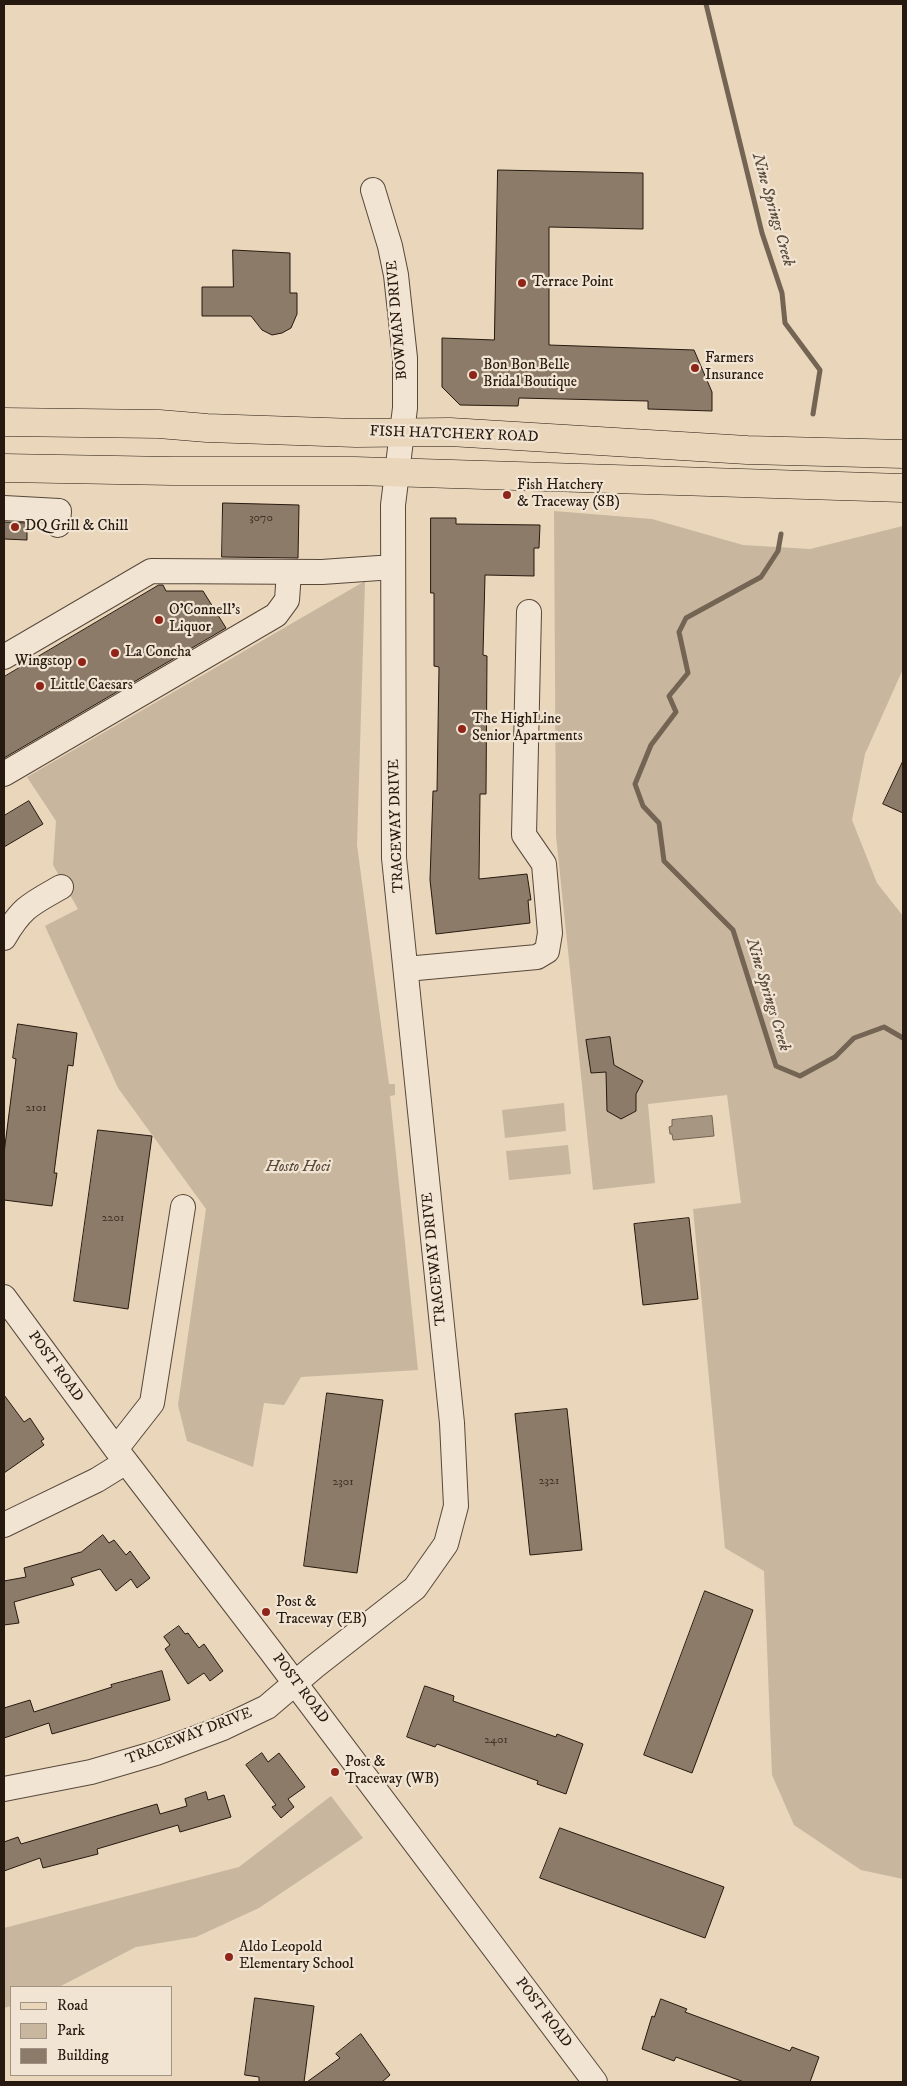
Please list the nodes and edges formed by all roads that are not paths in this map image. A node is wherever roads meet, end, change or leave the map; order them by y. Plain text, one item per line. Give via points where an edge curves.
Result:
1 (374, 190) dead end
2 (10, 423) edge
3 (399, 453) junction
4 (903, 454) edge
5 (4, 468) edge
6 (903, 488) edge
7 (4, 508) edge
8 (58, 526) dead end
9 (393, 567) junction
10 (289, 572) junction
11 (529, 612) dead end
12 (4, 658) edge
13 (4, 774) edge
14 (61, 887) dead end
15 (4, 938) edge
16 (406, 970) junction
17 (183, 1207) dead end
18 (4, 1297) edge
19 (121, 1456) junction
20 (4, 1525) edge
21 (296, 1684) junction
22 (4, 1789) edge
23 (595, 2082) edge

1 - 3 street, BOWMAN DRIVE via 396,275 404,358 405,408
2 - 3 main road, FISH HATCHERY ROAD via 159,424
3 - 4 main road, FISH HATCHERY ROAD via 450,432 746,450
3 - 5 main road, FISH HATCHERY ROAD
3 - 6 main road, FISH HATCHERY ROAD
3 - 9 street, TRACEWAY DRIVE via 393,505
7 - 8 street via 58,511
9 - 10 street
9 - 16 street, TRACEWAY DRIVE via 394,858
10 - 12 street via 151,571
10 - 13 street via 287,600 276,615
11 - 16 street via 524,835 544,864 550,933 547,951 537,957
14 - 15 street via 27,906
16 - 21 street, TRACEWAY DRIVE via 452,1423 456,1506 446,1544 415,1588
17 - 19 street via 152,1402
18 - 19 street, POST ROAD
19 - 20 street via 97,1480
19 - 21 street, POST ROAD
21 - 22 street, TRACEWAY DRIVE via 267,1707 223,1728 156,1753 91,1772
21 - 23 street, POST ROAD

